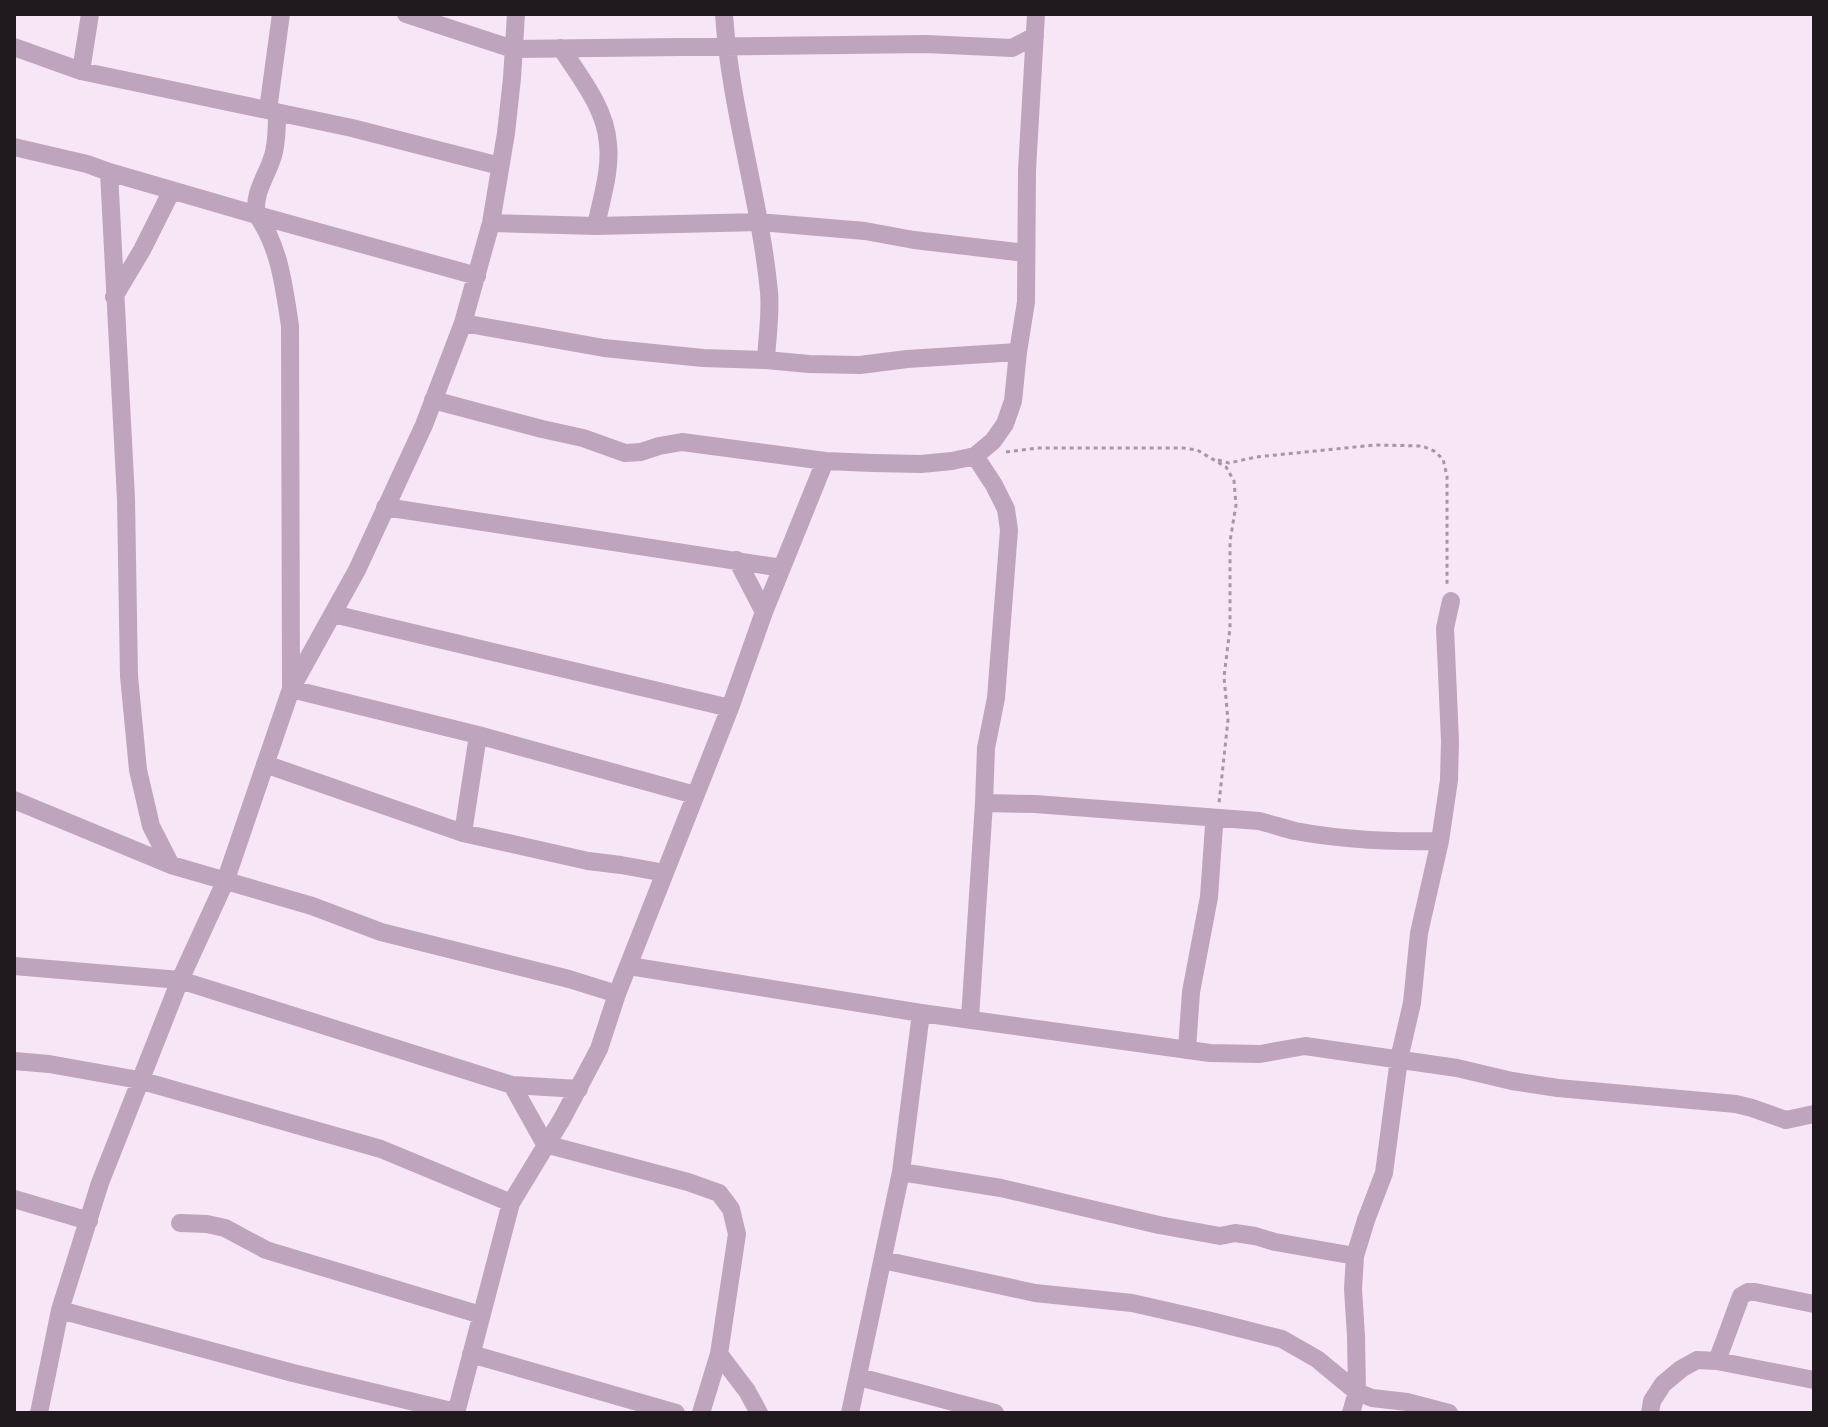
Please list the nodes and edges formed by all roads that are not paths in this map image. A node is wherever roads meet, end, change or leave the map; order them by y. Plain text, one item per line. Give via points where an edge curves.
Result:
1 (90, 14) edge
2 (406, 14) edge
3 (516, 14) edge
4 (724, 14) edge
5 (1036, 14) edge
6 (282, 16) edge
7 (1035, 36) junction
8 (726, 46) junction
9 (14, 47) edge
10 (561, 48) junction
11 (1012, 48) junction
12 (513, 49) junction
13 (1033, 70) junction
14 (81, 71) junction
15 (272, 111) junction
16 (14, 147) edge
17 (500, 166) junction
18 (109, 172) junction
19 (172, 190) junction
20 (257, 215) junction
21 (760, 222) junction
22 (491, 223) junction
23 (596, 226) junction
24 (1026, 253) junction
25 (477, 276) junction
26 (114, 297) junction
27 (463, 323) junction
28 (1018, 352) junction
29 (766, 360) junction
30 (433, 400) junction
31 (987, 450) junction
32 (825, 461) junction
33 (385, 507) junction
34 (737, 560) junction
35 (782, 568) junction
36 (1451, 601) road end
37 (764, 612) junction
38 (333, 614) junction
39 (291, 689) junction
40 (730, 708) junction
41 (478, 735) junction
42 (265, 764) junction
43 (695, 795) junction
44 (14, 800) edge
45 (984, 803) junction
46 (1219, 818) junction
47 (463, 833) junction
48 (1440, 841) junction
49 (171, 865) junction
50 (665, 873) junction
51 (225, 882) junction
52 (14, 966) edge
53 (629, 966) junction
54 (180, 980) junction
55 (617, 994) junction
56 (921, 1013) junction
57 (970, 1018) junction
58 (1187, 1049) junction
59 (1399, 1059) junction
60 (14, 1061) edge
61 (139, 1080) junction
62 (512, 1085) junction
63 (579, 1089) junction
64 (1814, 1114) edge
65 (545, 1144) junction
66 (901, 1172) junction
67 (14, 1199) edge
68 (511, 1203) junction
69 (89, 1221) junction
70 (180, 1223) dead end
71 (1355, 1256) junction
72 (883, 1260) junction
73 (1814, 1304) edge
74 (60, 1310) junction
75 (481, 1315) junction
76 (471, 1354) junction
77 (719, 1354) junction
78 (1717, 1361) junction
79 (859, 1377) junction
80 (1814, 1380) edge
81 (1357, 1392) junction
82 (39, 1413) edge
83 (456, 1413) edge
84 (676, 1413) edge
85 (701, 1413) edge
86 (759, 1413) edge
87 (850, 1413) edge
88 (995, 1413) edge
89 (1351, 1413) edge
90 (1449, 1413) edge
91 (1650, 1413) edge

1 - 14 street
2 - 12 street
3 - 12 street
4 - 8 street
5 - 7 street
6 - 15 street
7 - 11 street
7 - 13 street
8 - 10 street
8 - 11 street
8 - 21 street
9 - 14 street
10 - 12 street
10 - 23 street via 592,97 609,146
11 - 13 street
12 - 17 street
13 - 24 street
14 - 15 street
15 - 17 street
15 - 20 street via 277,135 256,197
16 - 18 street
17 - 22 street
18 - 19 street
18 - 26 street
19 - 20 street
19 - 26 street
20 - 25 street
20 - 39 street via 273,243 290,326
21 - 23 street
21 - 24 street
21 - 29 street via 769,296
22 - 23 street
22 - 25 street
24 - 28 street
25 - 27 street
26 - 49 street via 126,499 129,676 138,770 151,826
27 - 29 street via 604,348
27 - 30 street
28 - 29 street via 860,365
28 - 31 street via 1013,401
30 - 32 street via 625,453 682,442
30 - 33 street
31 - 32 street via 921,464
31 - 45 street via 1009,530
32 - 35 street
33 - 34 street
33 - 38 street
34 - 35 street
34 - 37 street
35 - 37 street
36 - 48 street via 1445,628 1449,780
37 - 40 street
38 - 39 street
38 - 40 street
39 - 41 street
39 - 42 street
40 - 43 street
41 - 43 street
41 - 47 street
42 - 47 street
42 - 51 street
43 - 50 street
44 - 49 street
45 - 46 street
45 - 57 street
46 - 48 street via 1354,838
46 - 58 street
47 - 50 street
48 - 59 street
49 - 51 street
50 - 53 street
51 - 54 street
51 - 55 street via 381,932
52 - 54 street
53 - 55 street
53 - 56 street
54 - 61 street
54 - 62 street
55 - 63 street
56 - 57 street
56 - 66 street
57 - 58 street
58 - 59 street via 1260,1054 1305,1046
59 - 64 street via 1558,1088 1736,1104 1786,1120
59 - 71 street via 1384,1173
60 - 61 street
61 - 68 street via 381,1149
61 - 69 street
62 - 63 street
62 - 65 street
63 - 65 street
65 - 68 street
65 - 77 street via 719,1193 731,1209 737,1234
66 - 71 street via 1001,1188 1159,1225 1255,1236
66 - 72 street
67 - 69 street
68 - 75 street
69 - 74 street
70 - 75 street via 225,1228 266,1250
71 - 81 street
72 - 79 street
72 - 81 street via 1035,1293 1132,1303 1282,1339
73 - 78 street via 1755,1292 1741,1296
74 - 82 street
74 - 83 street
75 - 76 street
76 - 83 street
76 - 84 street
77 - 85 street
77 - 86 street
78 - 80 street
78 - 91 street via 1697,1360 1681,1369 1663,1384
79 - 87 street
79 - 88 street
81 - 89 street
81 - 90 street

